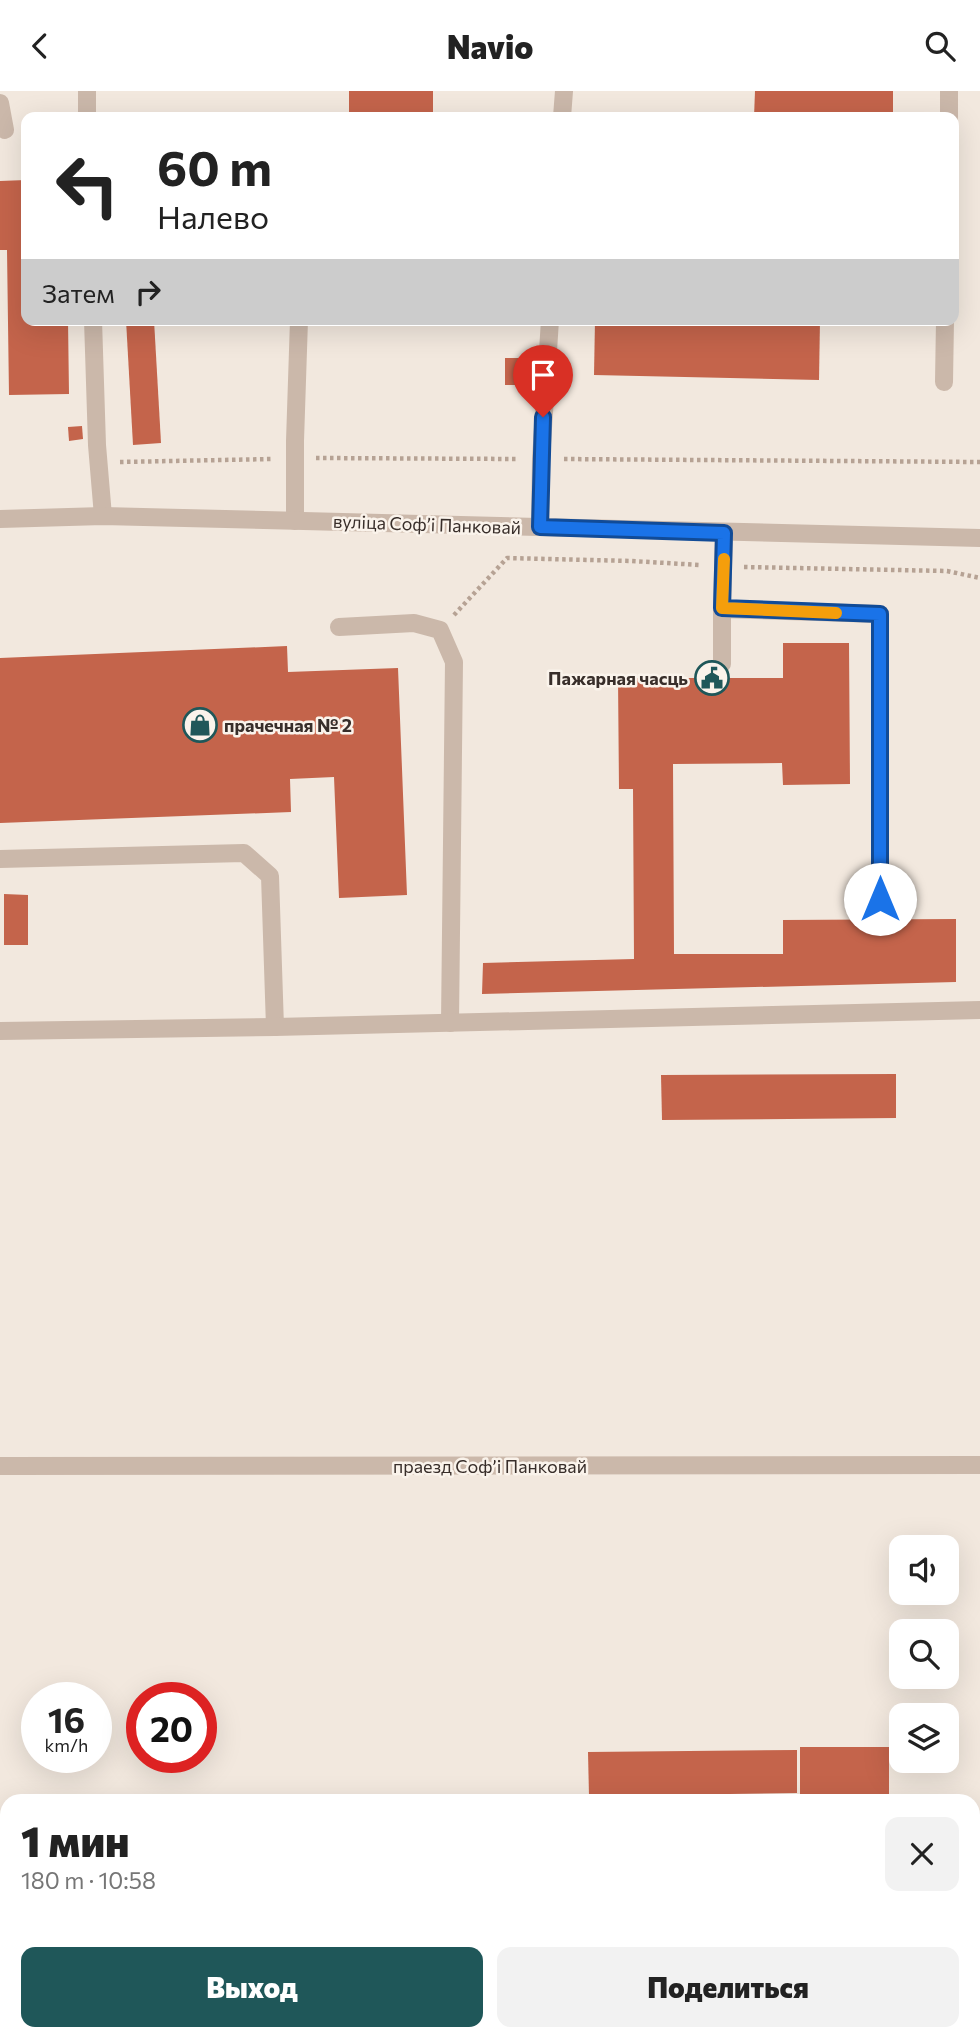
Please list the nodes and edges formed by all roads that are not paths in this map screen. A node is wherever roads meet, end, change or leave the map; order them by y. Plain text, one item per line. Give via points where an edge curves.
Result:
1 (86, 91) edge
2 (564, 91) edge
3 (949, 91) edge
4 (0, 103) edge
5 (87, 112) edge
6 (562, 112) edge
7 (949, 112) edge
8 (5, 130) dead end
9 (93, 326) edge
10 (299, 326) edge
11 (550, 326) edge
12 (945, 326) edge
13 (944, 382) dead end
14 (103, 516) junction
15 (0, 519) edge
16 (295, 521) junction
17 (540, 527) junction
18 (724, 533) junction
19 (980, 538) edge
20 (722, 608) junction
21 (339, 627) dead end
22 (722, 664) dead end
23 (0, 859) edge
24 (880, 899) dead end
25 (980, 1010) edge
26 (450, 1023) junction
27 (275, 1027) junction
28 (0, 1031) edge
29 (980, 1465) edge
30 (0, 1466) edge

1 - 5 street
2 - 6 street
3 - 7 street
4 - 8 street
9 - 14 street
10 - 16 street
11 - 17 street
12 - 13 street
14 - 15 street, вуліца Софʼі Панковай
14 - 16 street, вуліца Софʼі Панковай
16 - 17 street, вуліца Софʼі Панковай
17 - 18 street, вуліца Софʼі Панковай
18 - 19 street, вуліца Софʼі Панковай
18 - 20 street
20 - 22 street
20 - 24 street via 880,614
21 - 26 street via 414,623 440,630 454,662
23 - 27 street via 244,853 270,876
25 - 26 street
26 - 27 street
27 - 28 street
29 - 30 street, праезд Софʼі Панковай

